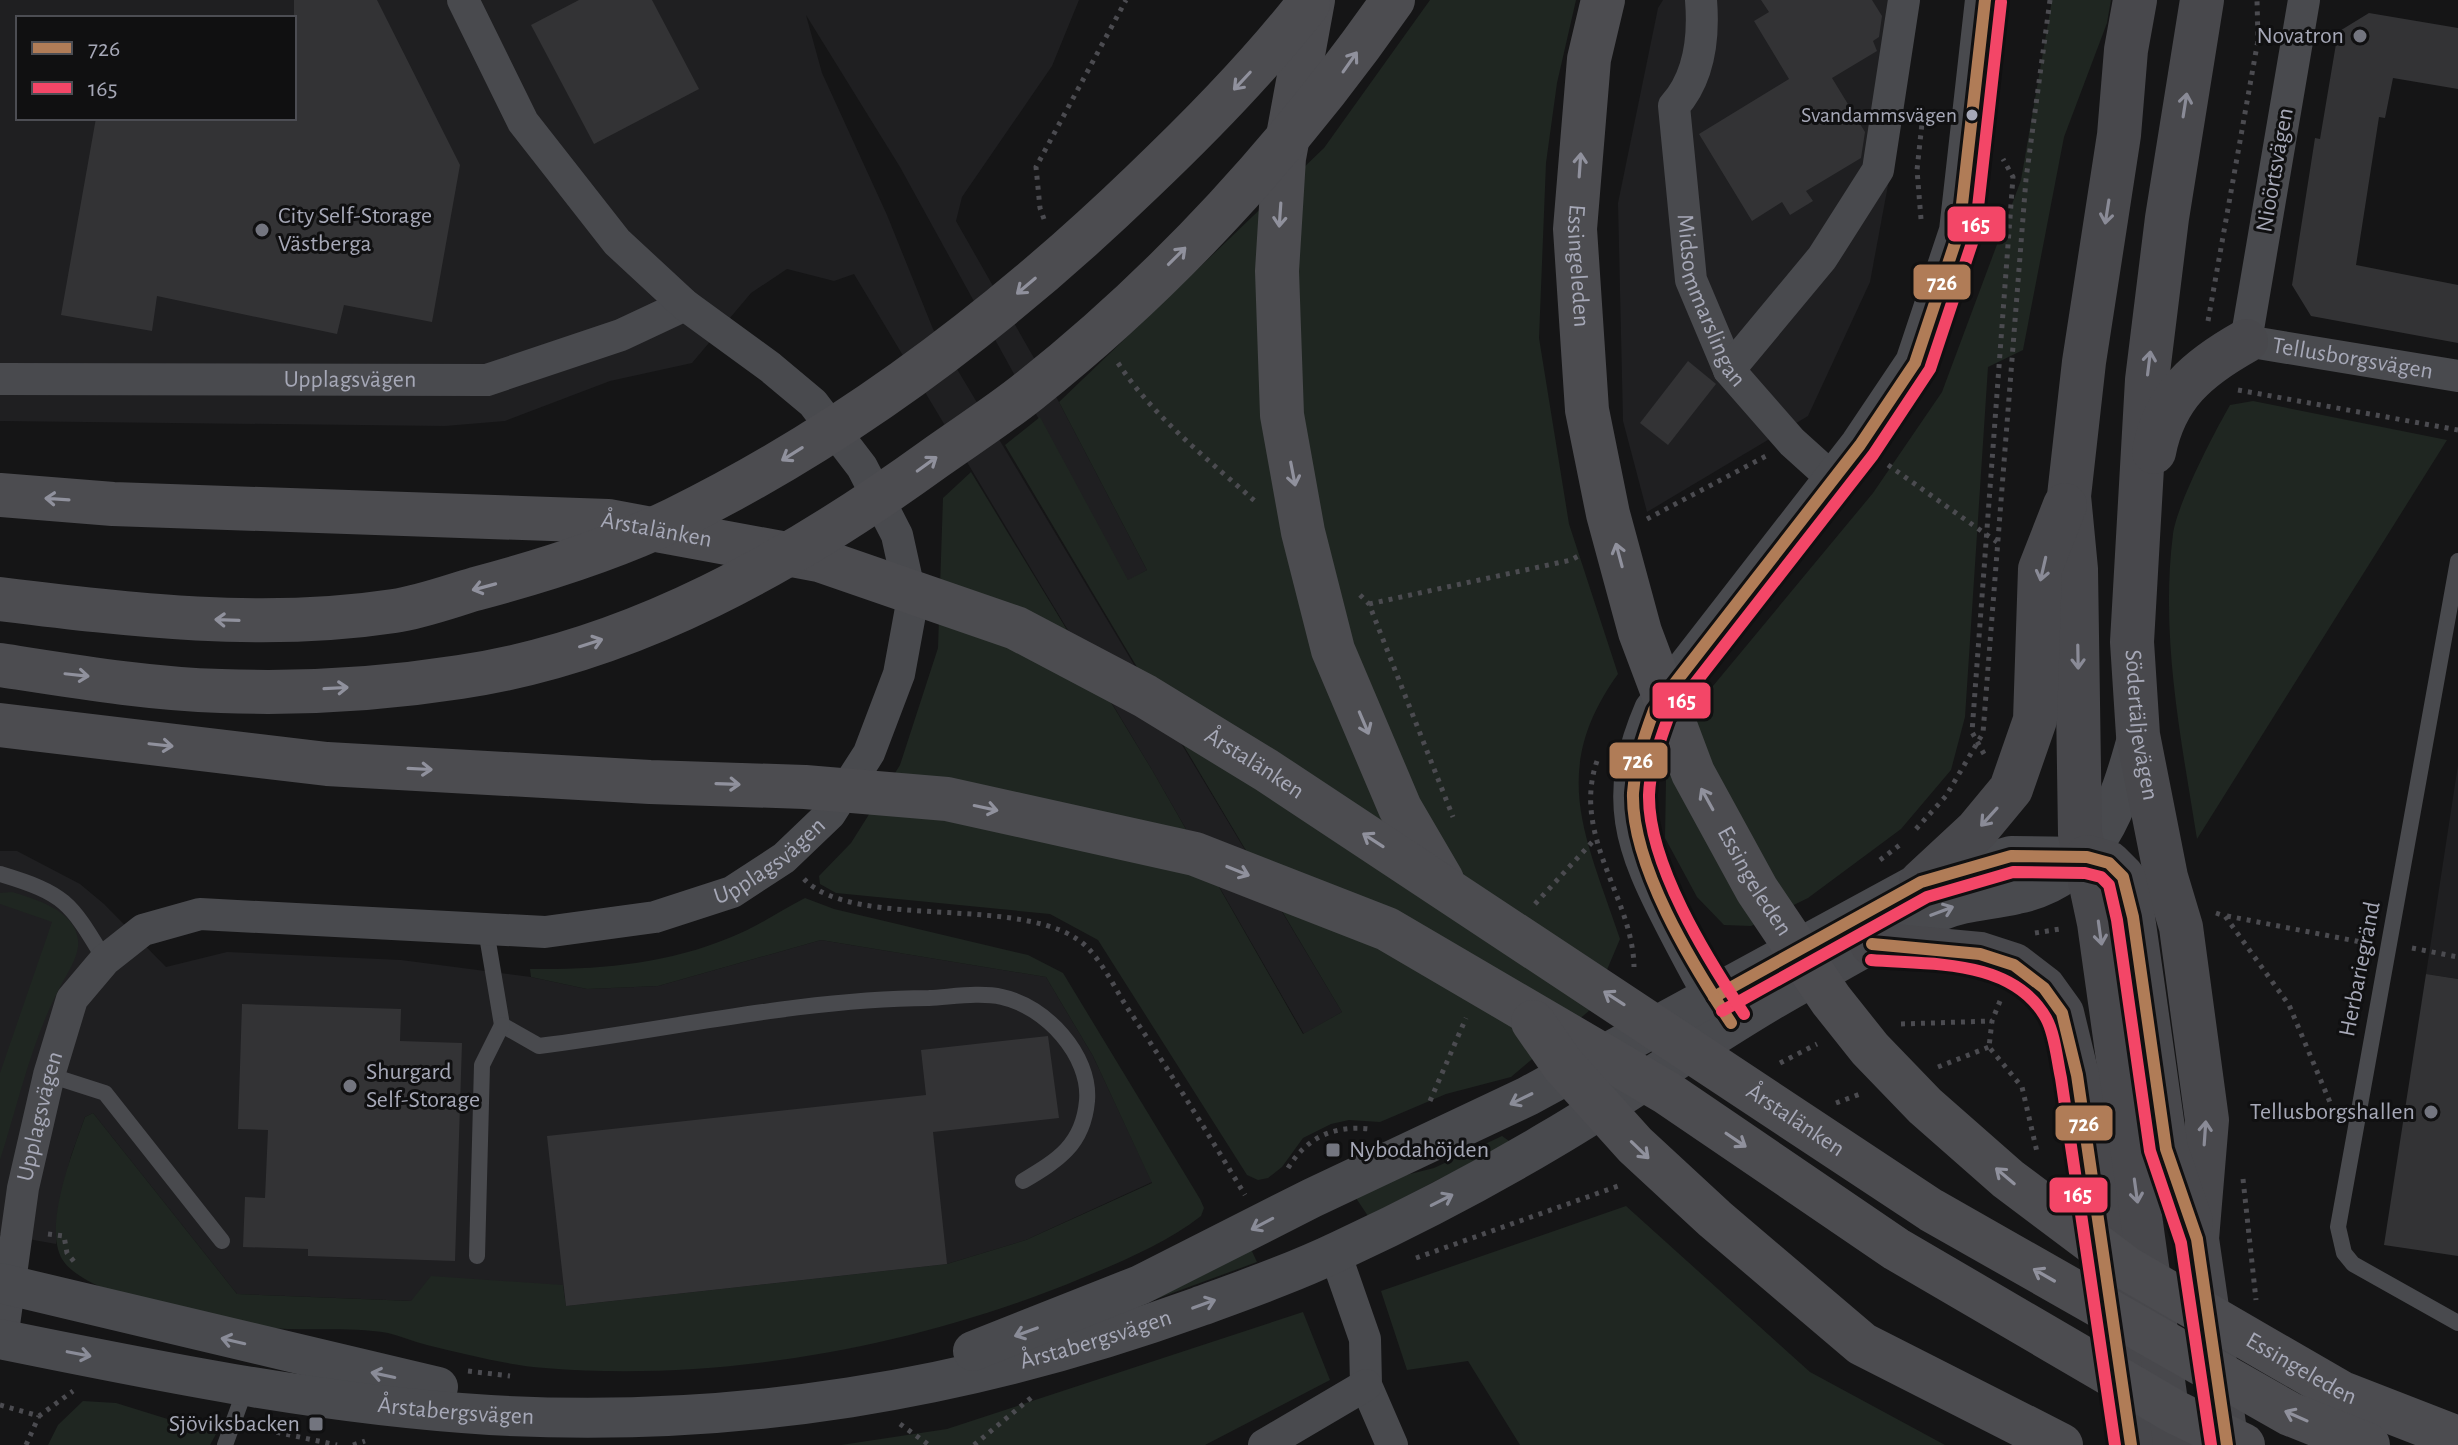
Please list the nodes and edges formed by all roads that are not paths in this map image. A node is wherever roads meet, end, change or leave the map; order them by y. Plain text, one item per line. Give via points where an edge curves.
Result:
1 (463, 0) edge
2 (1312, 0) edge
3 (1393, 0) edge
4 (1603, 0) edge
5 (1701, 0) edge
6 (1904, 0) edge
7 (1985, 0) edge
8 (2135, 0) edge
9 (2202, 0) edge
10 (2304, 0) edge
11 (685, 305) junction
12 (2246, 341) junction
13 (1729, 370) junction
14 (2458, 376) edge
15 (0, 379) edge
16 (1833, 479) junction
17 (0, 495) edge
18 (2069, 496) junction
19 (2134, 552) junction
20 (2458, 561) edge
21 (0, 599) edge
22 (0, 665) edge
23 (0, 725) edge
24 (2138, 735) junction
25 (2087, 857) junction
26 (0, 874) edge
27 (1921, 882) junction
28 (486, 930) junction
29 (1872, 944) junction
30 (105, 960) junction
31 (1722, 1010) junction
32 (502, 1025) junction
33 (49, 1075) junction
34 (1023, 1181) dead end
35 (1312, 1198) junction
36 (2197, 1239) junction
37 (222, 1241) dead end
38 (1335, 1253) junction
39 (477, 1256) dead end
40 (4, 1284) edge
41 (2458, 1323) edge
42 (1, 1343) edge
43 (1366, 1385) junction
44 (246, 1387) junction
45 (2458, 1438) edge
46 (225, 1445) edge
47 (1264, 1445) edge
48 (1392, 1445) edge
49 (2061, 1445) edge
50 (2131, 1445) edge
51 (2172, 1445) edge
52 (2227, 1445) edge
53 (2243, 1445) edge
54 (2368, 1445) edge

1 - 11 street, Upplagsvägen via 523,122 617,242
2 -> 21 highway via 1192,135 1086,236 978,326 890,391 674,520 559,567 395,611 267,621 140,616
2 -> 49 highway via 1284,158 1277,271 1282,415 1303,532 1333,650 1400,808 1476,939 1554,1053 1635,1145 1862,1344
22 -> 3 highway via 220,691 341,688 461,677 558,654 651,623 743,582 873,503 1029,391 1121,311 1241,191 1343,72
45 -> 4 highway, Essingeleden via 2342,1393 2128,1269 2008,1179 1870,1049 1757,890 1693,773 1640,632 1587,410 1575,229 1589,59
5 - 13 street, Midsommarslingan via 1703,28 1691,88 1674,106 1691,280
6 - 13 street via 1878,170 1822,258
7 - 16 street via 1959,231 1915,363
8 -> 18 main road
19 -> 9 main road, Södertäljevägen via 2147,380
10 - 12 street, Nioörtsvägen
11 - 15 street, Upplagsvägen via 621,335 487,380
11 - 28 street, Upplagsvägen via 813,403 862,467 897,535 912,603 899,674 869,753 830,814 784,858 732,892 655,917 545,932
12 - 14 street, Tellusborgsvägen
12 - 19 main road via 2219,375 2180,391 2159,423
13 - 16 street, Midsommarslingan via 1792,442
16 - 31 street via 1654,710 1638,748 1633,822 1645,867
54 -> 17 highway, Årstalänken via 2279,1408 1931,1210 1266,770 1145,696 1016,628 819,560 608,521 113,504
18 -> 25 main road via 2076,569 2080,834
18 -> 27 main road via 2040,569 2035,720 2011,789 1977,830
19 - 24 main road, Södertäljevägen
20 - 41 lane, Herbariegränd via 2338,1227 2344,1253 2353,1264
23 -> 53 highway, Årstalänken via 327,764 947,799 1195,854 1387,929 1667,1093 1896,1249 2175,1412
24 - 25 street, Årstabergsvägen via 2121,798
36 -> 24 main road, Södertäljevägen via 2207,1120 2181,927
25 - 27 street, Årstabergsvägen via 2011,856
29 -> 25 street, Årstabergsvägen via 1936,912 1980,898 2019,894 2060,878
25 - 36 main road via 2109,863 2123,877 2166,1149
25 -> 51 main road
26 - 30 lane via 40,886 74,908
27 - 31 street, Årstabergsvägen
28 - 30 street, Upplagsvägen via 200,914 143,930
28 - 32 lane
29 - 31 street, Årstabergsvägen
29 - 50 main road via 1980,954 2014,965 2044,988 2062,1013 2077,1075
30 - 33 street, Upplagsvägen via 72,999
31 -> 35 street, Årstabergsvägen
38 -> 31 street, Årstabergsvägen via 1554,1138
32 - 34 lane via 539,1046 862,998 1002,997 1049,1020 1077,1054 1088,1094 1085,1125 1059,1159
32 - 39 lane via 482,1065
33 - 37 lane via 105,1093
33 - 40 street, Upplagsvägen
35 - 38 street
35 -> 40 street, Årstabergsvägen via 1140,1285 974,1351 872,1373 678,1399 584,1401 441,1387
36 - 52 main road, Södertäljevägen
38 - 43 street via 1365,1339
44 -> 38 street, Årstabergsvägen via 489,1415 606,1417 775,1409 870,1397 1095,1344
40 - 42 street
42 -> 44 street, Årstabergsvägen
43 - 47 street
43 - 48 street
44 - 46 lane

